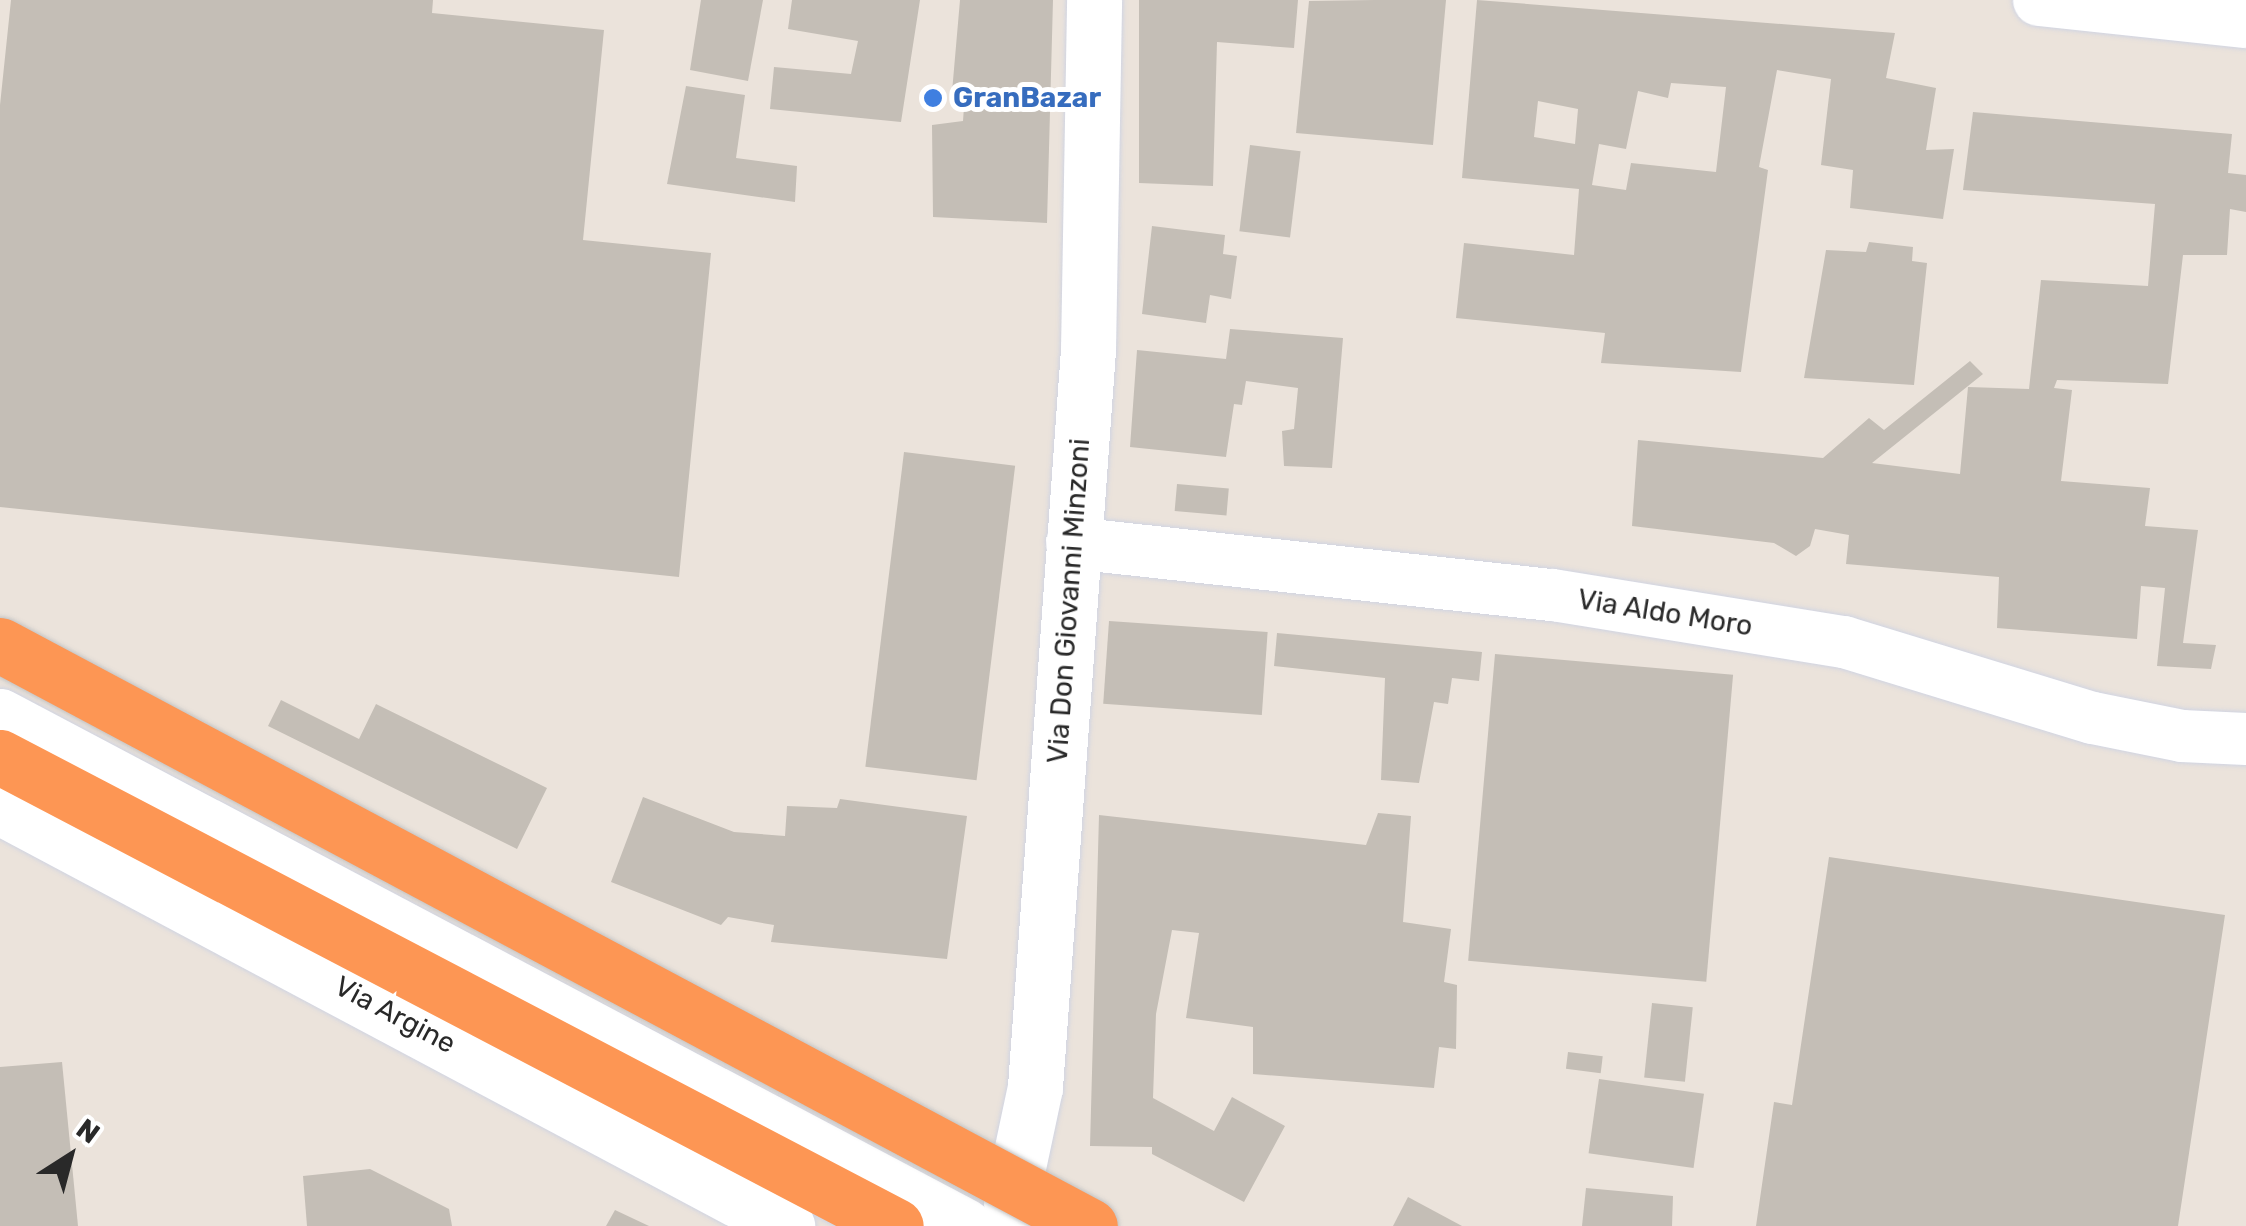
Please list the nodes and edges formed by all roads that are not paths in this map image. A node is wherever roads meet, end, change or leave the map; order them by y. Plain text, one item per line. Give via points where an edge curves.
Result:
1 (1094, 0) edge
2 (2039, 0) edge
3 (2246, 22) edge
4 (1072, 542) junction
5 (0, 646) edge
6 (0, 716) edge
7 (2246, 739) edge
8 (0, 757) edge
9 (0, 808) edge
10 (992, 1219) edge
11 (787, 1226) edge
12 (896, 1226) edge
13 (1090, 1226) edge

1 - 4 street, Via Don Giovanni Minzoni via 1092,288
2 - 3 street
4 - 7 street, Via Aldo Moro via 1553,594 1805,636 2092,718 2182,736
4 - 10 street, Via Don Giovanni Minzoni via 1036,1086
5 - 13 highway, bridge
6 - 10 street
8 - 12 highway
9 - 11 street, Via Argine

